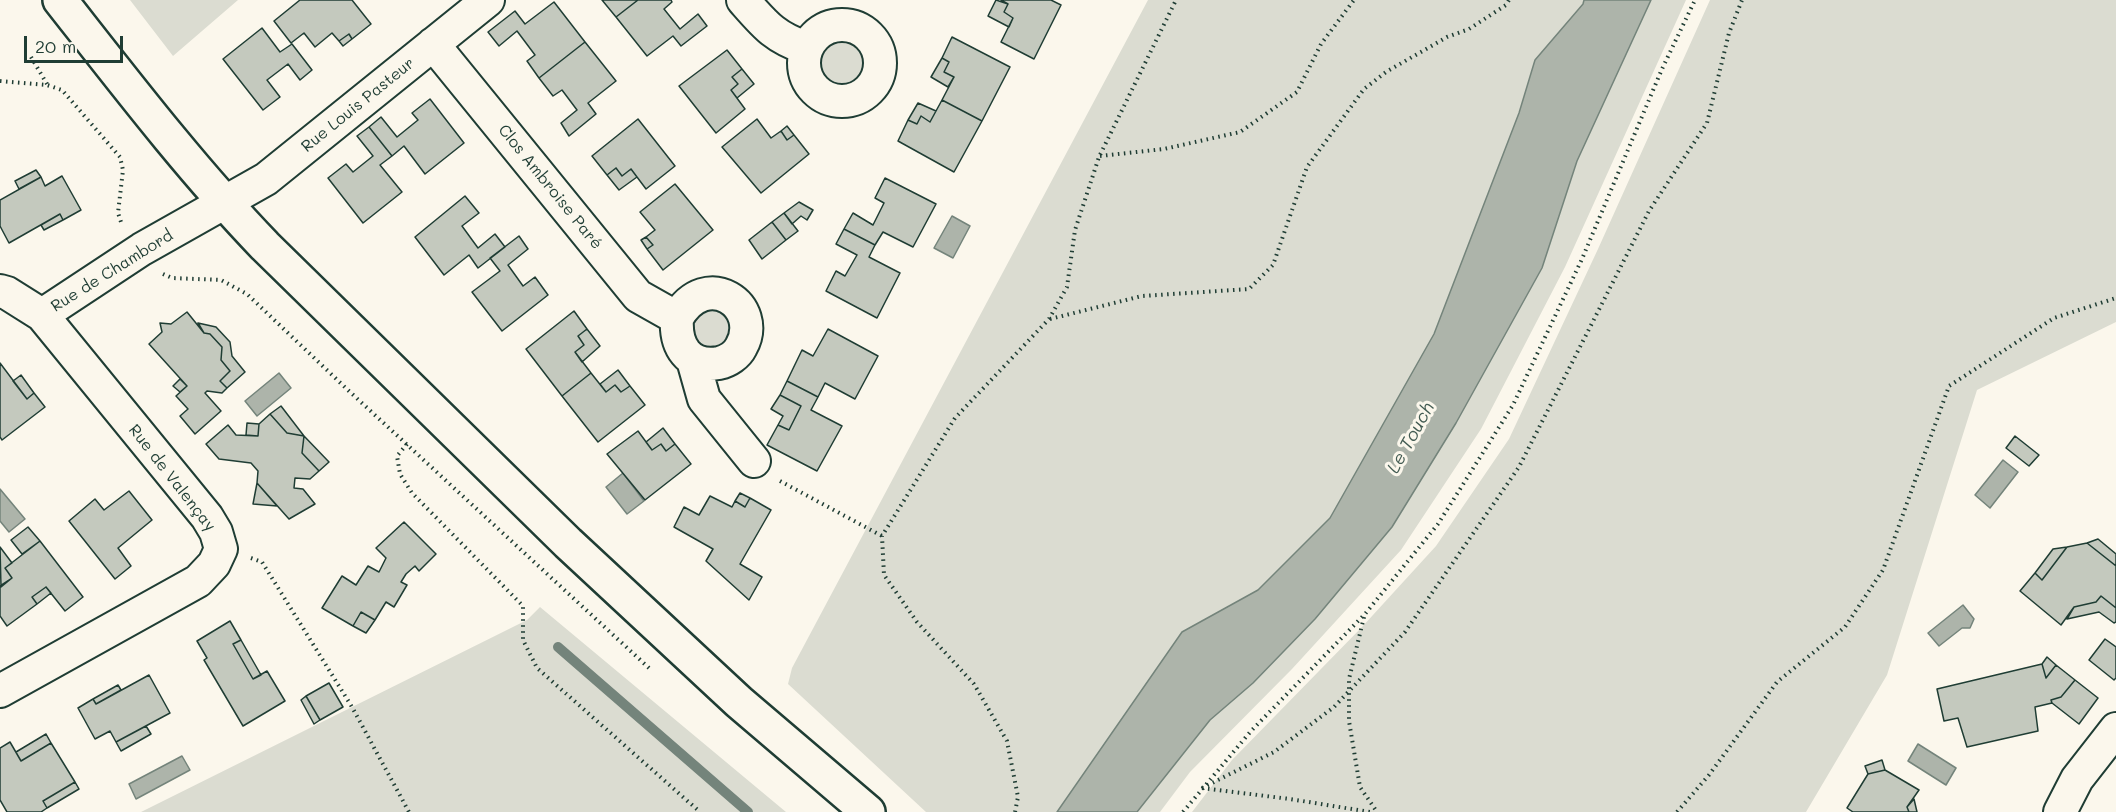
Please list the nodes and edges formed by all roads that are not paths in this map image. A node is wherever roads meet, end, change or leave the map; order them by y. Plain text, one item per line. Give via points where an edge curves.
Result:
1 (60, 0) edge
2 (488, 0) edge
3 (743, 0) edge
4 (433, 44) junction
5 (806, 48) dead end
6 (224, 204) junction
7 (0, 291) edge
8 (42, 315) junction
9 (676, 318) junction
10 (693, 360) junction
11 (754, 461) road end
12 (0, 691) edge
13 (2116, 729) edge
14 (868, 812) edge
15 (2060, 812) edge

1 - 6 main road
2 - 4 street, Rue Louis Pasteur
3 - 5 street via 768,29
4 - 6 street, Rue Louis Pasteur via 266,178
4 - 9 street, Clos Ambroise Paré via 638,296
6 - 8 street, Rue de Chambord via 142,249
6 - 14 main road via 567,543 740,702
7 - 8 street, Rue de Chambord
8 - 12 street, Rue de Valençay via 207,517 221,549 214,564 198,581
9 - 10 street via 679,342
9 - 10 street via 684,304 697,295 713,293 728,297 741,308 747,323 746,339 738,353 724,362
10 - 11 street via 704,399
13 - 15 street via 2077,779

